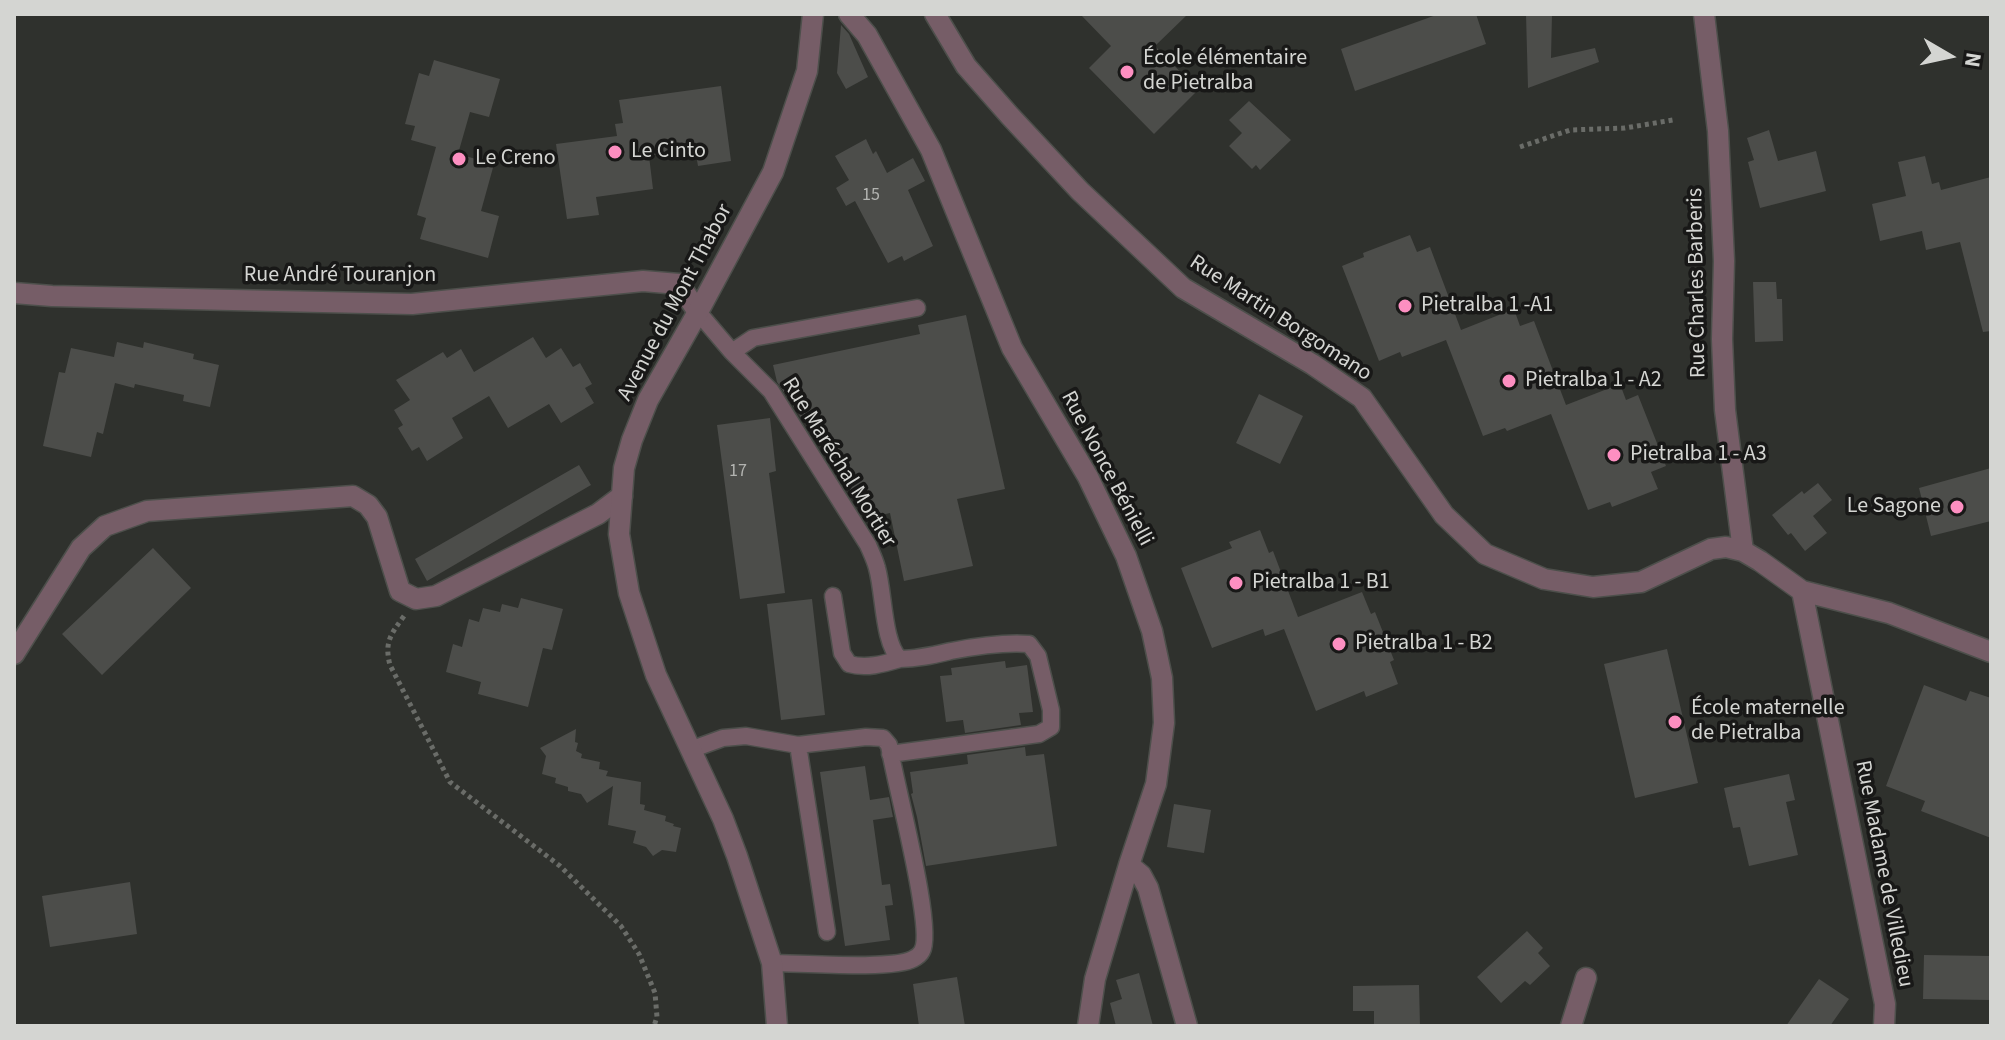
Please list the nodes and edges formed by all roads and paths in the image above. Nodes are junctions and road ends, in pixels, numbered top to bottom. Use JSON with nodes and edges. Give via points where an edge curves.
{"nodes":[{"id":1,"x":813,"y":14,"type":"edge"},
{"id":2,"x":849,"y":14,"type":"edge"},
{"id":3,"x":935,"y":14,"type":"edge"},
{"id":4,"x":1704,"y":14,"type":"edge"},
{"id":5,"x":1673,"y":120,"type":"dead end"},
{"id":6,"x":1520,"y":147,"type":"dead end"},
{"id":7,"x":14,"y":293,"type":"edge"},
{"id":8,"x":917,"y":308,"type":"dead end"},
{"id":9,"x":698,"y":312,"type":"junction"},
{"id":10,"x":732,"y":352,"type":"junction"},
{"id":11,"x":622,"y":496,"type":"junction"},
{"id":12,"x":1743,"y":551,"type":"junction"},
{"id":13,"x":1802,"y":591,"type":"junction"},
{"id":14,"x":833,"y":596,"type":"dead end"},
{"id":15,"x":416,"y":599,"type":"junction"},
{"id":16,"x":1991,"y":652,"type":"edge"},
{"id":17,"x":14,"y":654,"type":"edge"},
{"id":18,"x":900,"y":659,"type":"junction"},
{"id":19,"x":798,"y":745,"type":"junction"},
{"id":20,"x":690,"y":750,"type":"junction"},
{"id":21,"x":890,"y":754,"type":"junction"},
{"id":22,"x":1129,"y":865,"type":"junction"},
{"id":23,"x":827,"y":932,"type":"dead end"},
{"id":24,"x":772,"y":963,"type":"junction"},
{"id":25,"x":1586,"y":978,"type":"dead end"},
{"id":26,"x":654,"y":1026,"type":"edge"},
{"id":27,"x":777,"y":1026,"type":"edge"},
{"id":28,"x":1088,"y":1026,"type":"edge"},
{"id":29,"x":1187,"y":1026,"type":"edge"},
{"id":30,"x":1571,"y":1026,"type":"edge"},
{"id":31,"x":1884,"y":1026,"type":"edge"}],
"edges":[{"from":1,"to":9,"type":"street","name":"Avenue du Mont Thabor","via":[[807,71],[773,172]]},
{"from":2,"to":22,"type":"street","name":"Rue Nonce Bénielli","via":[[867,35],[931,150],[1012,348],[1088,477],[1126,556],[1152,631],[1164,723],[1156,784]]},
{"from":3,"to":12,"type":"street","name":"Rue Martin Borgomano","via":[[966,66],[1010,116],[1183,288],[1362,398],[1444,515],[1485,554],[1544,579],[1593,587],[1641,582],[1711,549]]},
{"from":4,"to":12,"type":"street","name":"Rue Charles Barberis","via":[[1718,131],[1725,410]]},
{"from":5,"to":6,"type":"path","via":[[1570,130]]},
{"from":7,"to":9,"type":"street","name":"Rue André Touranjon","via":[[412,304],[643,281],[679,284]]},
{"from":8,"to":10,"type":"lane","via":[[753,338]]},
{"from":9,"to":10,"type":"lane","name":"Rue Maréchal Mortier"},
{"from":9,"to":11,"type":"street","name":"Avenue du Mont Thabor","via":[[648,400],[624,468]]},
{"from":10,"to":18,"type":"lane","name":"Rue Maréchal Mortier","via":[[771,391],[868,545],[890,641]]},
{"from":11,"to":15,"type":"street","via":[[598,514],[436,596]]},
{"from":11,"to":20,"type":"street","name":"Avenue du Mont Thabor","via":[[619,534],[629,593],[656,675]]},
{"from":12,"to":13,"type":"street"},
{"from":13,"to":16,"type":"street","via":[[1889,613]]},
{"from":13,"to":31,"type":"street","name":"Rue Madame de Villedieu","via":[[1885,1004]]},
{"from":14,"to":18,"type":"lane","via":[[842,653],[849,664]]},
{"from":15,"to":17,"type":"street","via":[[400,591],[377,517],[353,496],[147,511],[105,526],[81,548]]},
{"from":15,"to":26,"type":"path","via":[[390,635],[386,650],[450,782],[560,866],[621,926],[655,993]]},
{"from":18,"to":21,"type":"lane","via":[[1010,642],[1029,644],[1038,656],[1051,727],[1039,734]]},
{"from":19,"to":20,"type":"lane","via":[[746,736]]},
{"from":19,"to":21,"type":"lane","via":[[883,738]]},
{"from":19,"to":23,"type":"lane"},
{"from":20,"to":24,"type":"street","name":"Avenue du Mont Thabor","via":[[723,819]]},
{"from":21,"to":24,"type":"lane","via":[[922,903],[922,951],[912,960],[891,964]]},
{"from":22,"to":28,"type":"street","name":"Rue Nonce Bénielli","via":[[1095,979]]},
{"from":22,"to":29,"type":"street","via":[[1148,888]]},
{"from":24,"to":27,"type":"street","name":"Avenue du Mont Thabor"},
{"from":25,"to":30,"type":"street"}]}
